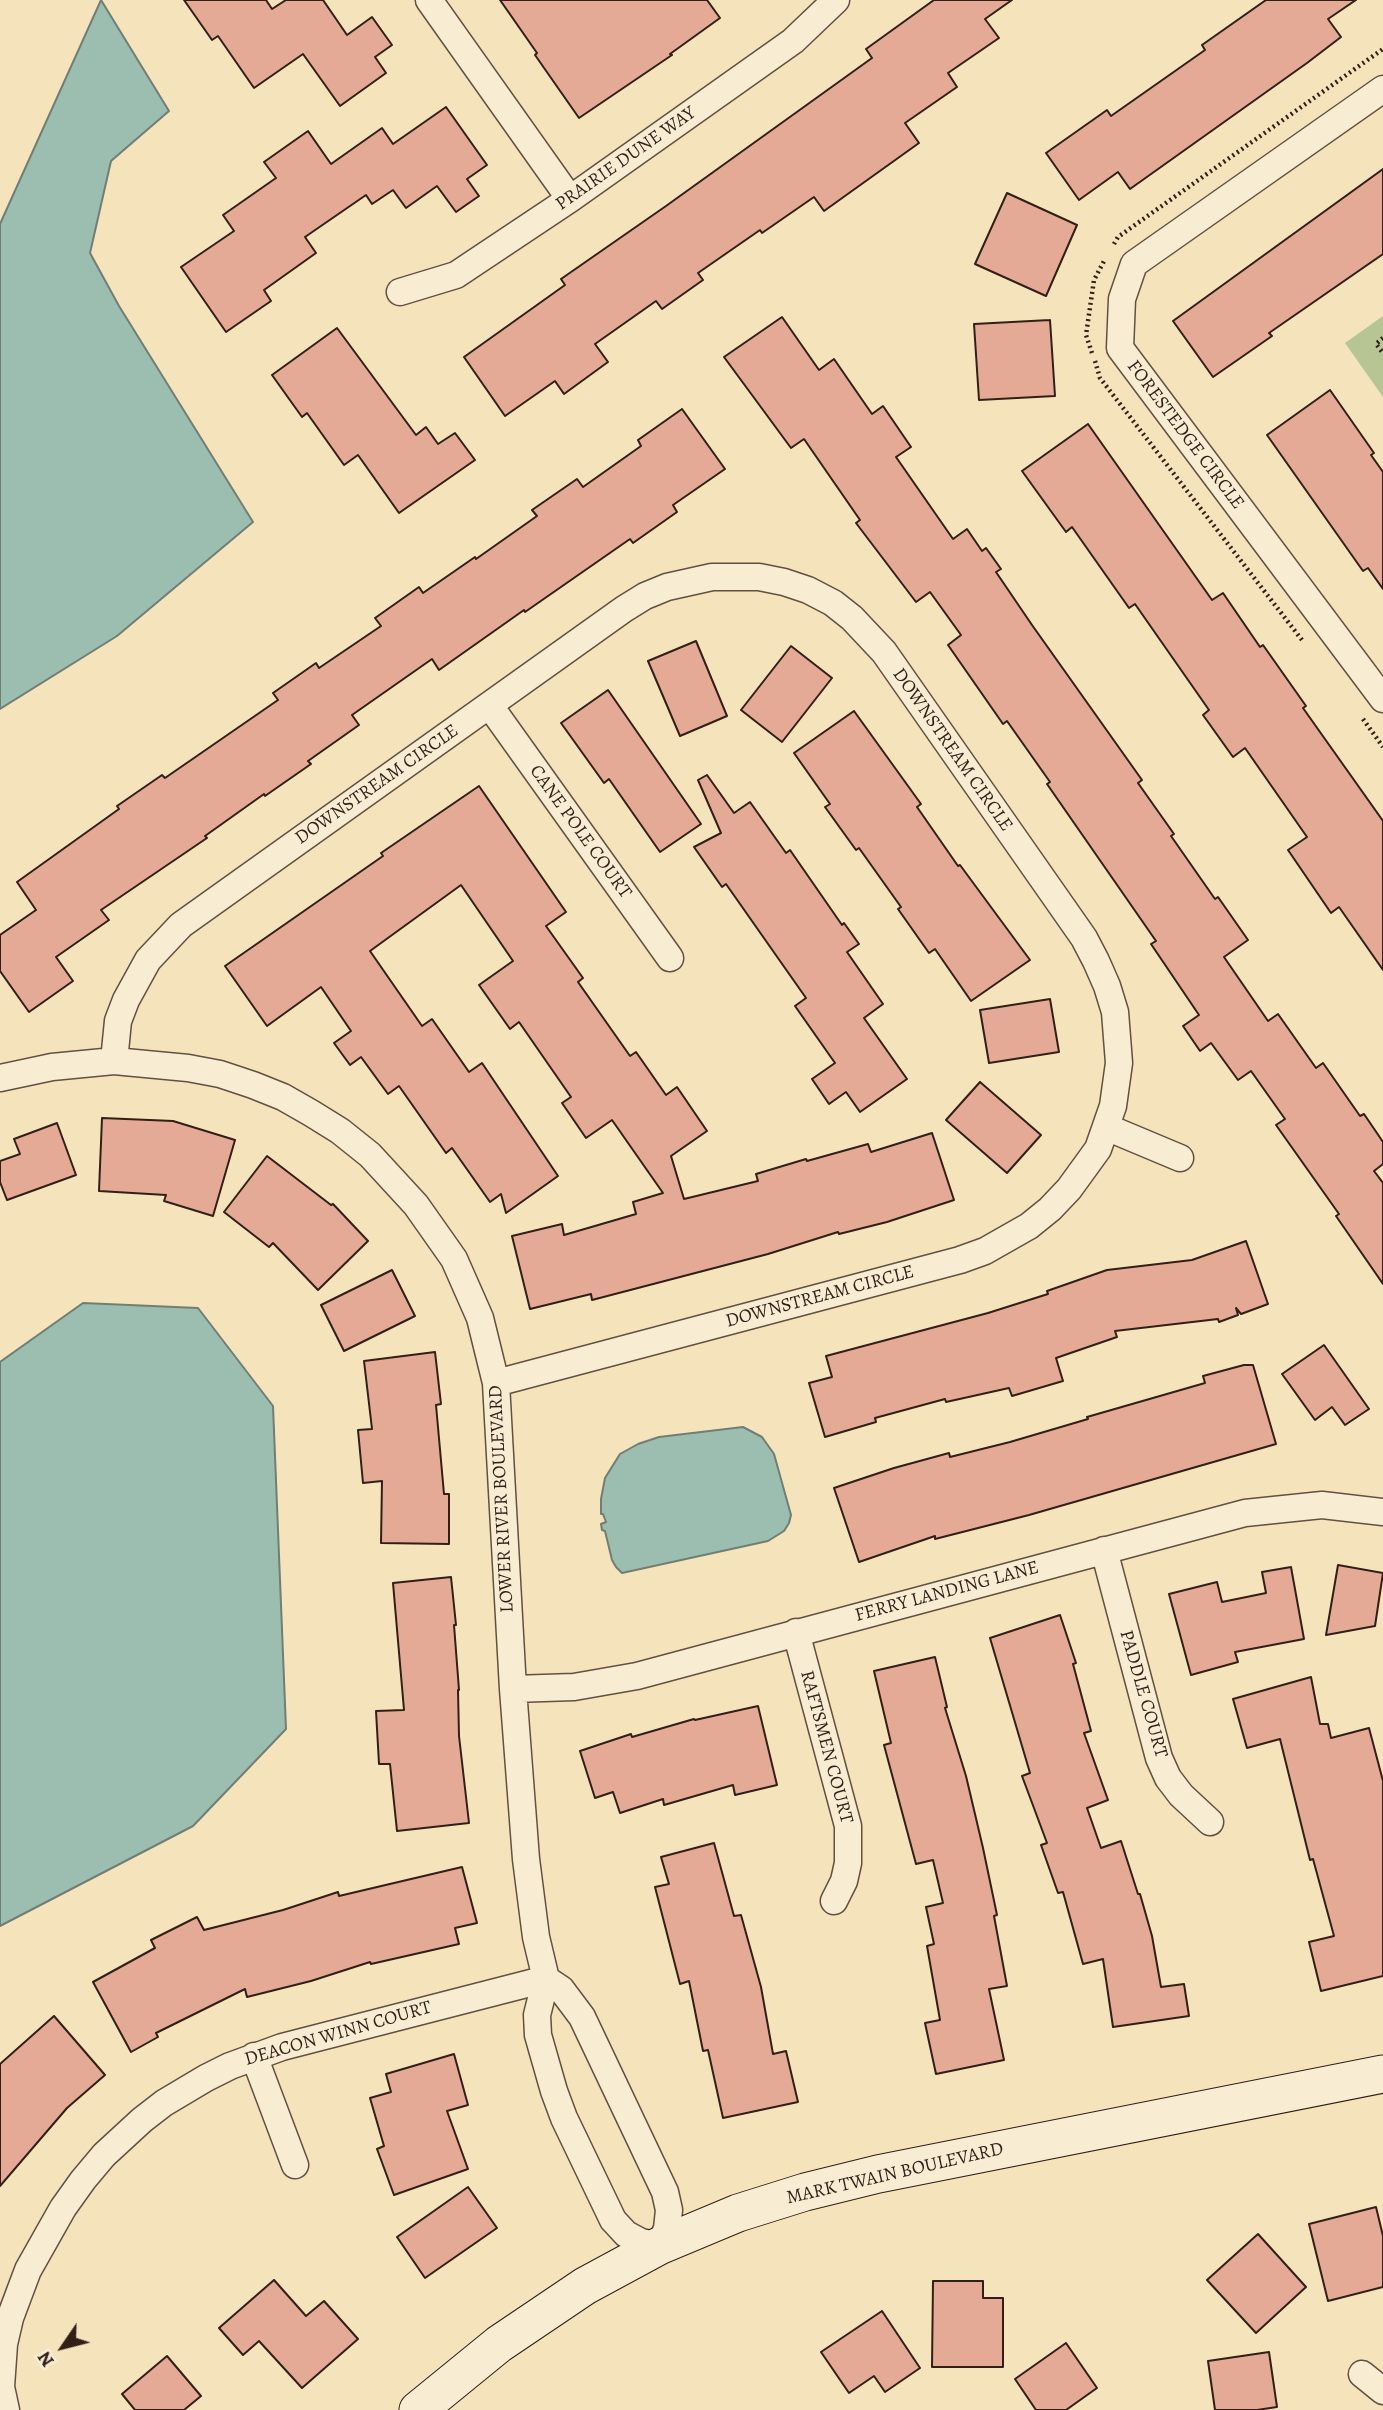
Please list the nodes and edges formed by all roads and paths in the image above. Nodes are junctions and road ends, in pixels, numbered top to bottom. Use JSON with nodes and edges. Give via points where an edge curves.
{"nodes":[{"id":1,"x":429,"y":0,"type":"edge"},
{"id":2,"x":836,"y":0,"type":"edge"},
{"id":3,"x":1383,"y":49,"type":"edge"},
{"id":4,"x":1383,"y":89,"type":"edge"},
{"id":5,"x":570,"y":199,"type":"junction"},
{"id":6,"x":1112,"y":247,"type":"dead end"},
{"id":7,"x":1106,"y":258,"type":"dead end"},
{"id":8,"x":400,"y":292,"type":"dead end"},
{"id":9,"x":1383,"y":338,"type":"edge"},
{"id":10,"x":1383,"y":353,"type":"edge"},
{"id":11,"x":1309,"y":650,"type":"dead end"},
{"id":12,"x":1383,"y":699,"type":"edge"},
{"id":13,"x":490,"y":706,"type":"junction"},
{"id":14,"x":1360,"y":716,"type":"dead end"},
{"id":15,"x":1383,"y":747,"type":"edge"},
{"id":16,"x":670,"y":958,"type":"dead end"},
{"id":17,"x":114,"y":1061,"type":"junction"},
{"id":18,"x":0,"y":1078,"type":"edge"},
{"id":19,"x":1106,"y":1127,"type":"junction"},
{"id":20,"x":1180,"y":1158,"type":"dead end"},
{"id":21,"x":496,"y":1383,"type":"junction"},
{"id":22,"x":1383,"y":1512,"type":"edge"},
{"id":23,"x":1104,"y":1550,"type":"junction"},
{"id":24,"x":796,"y":1632,"type":"junction"},
{"id":25,"x":513,"y":1689,"type":"junction"},
{"id":26,"x":1210,"y":1822,"type":"dead end"},
{"id":27,"x":834,"y":1901,"type":"dead end"},
{"id":28,"x":546,"y":1979,"type":"junction"},
{"id":29,"x":254,"y":2056,"type":"junction"},
{"id":30,"x":1383,"y":2074,"type":"edge"},
{"id":31,"x":295,"y":2165,"type":"dead end"},
{"id":32,"x":659,"y":2246,"type":"junction"},
{"id":33,"x":1362,"y":2374,"type":"dead end"},
{"id":34,"x":1383,"y":2391,"type":"edge"},
{"id":35,"x":6,"y":2410,"type":"edge"},
{"id":36,"x":418,"y":2410,"type":"edge"}],
"edges":[{"from":1,"to":5,"type":"street"},
{"from":2,"to":5,"type":"street","name":"PRAIRIE DUNE WAY","via":[[793,41]]},
{"from":3,"to":6,"type":"path","via":[[1118,237]]},
{"from":4,"to":12,"type":"street","name":"FORESTEDGE CIRCLE","via":[[1134,264],[1122,299],[1120,348]]},
{"from":5,"to":8,"type":"street","name":"PRAIRIE DUNE WAY","via":[[456,275]]},
{"from":7,"to":11,"type":"path","via":[[1094,280],[1086,335],[1100,378]]},
{"from":9,"to":10,"type":"path","via":[[1376,344]]},
{"from":13,"to":16,"type":"street","name":"CANE POLE COURT"},
{"from":13,"to":17,"type":"street","name":"DOWNSTREAM CIRCLE","via":[[163,942],[126,1000],[118,1021]]},
{"from":13,"to":19,"type":"street","name":"DOWNSTREAM CIRCLE","via":[[624,609],[667,587],[712,577],[760,577],[808,590],[833,603],[884,652],[1097,961],[1119,1039],[1117,1085]]},
{"from":14,"to":15,"type":"path"},
{"from":17,"to":18,"type":"street","name":"LOWER RIVER BOULEVARD","via":[[52,1066]]},
{"from":17,"to":21,"type":"street","name":"LOWER RIVER BOULEVARD","via":[[188,1068],[253,1085],[311,1113],[370,1156],[416,1205],[454,1259],[480,1318]]},
{"from":19,"to":20,"type":"street"},
{"from":19,"to":21,"type":"street","name":"DOWNSTREAM CIRCLE","via":[[1098,1149],[1069,1189],[1029,1226],[985,1251]]},
{"from":21,"to":25,"type":"street","name":"LOWER RIVER BOULEVARD"},
{"from":22,"to":23,"type":"street","name":"FERRY LANDING LANE","via":[[1322,1505],[1271,1509]]},
{"from":23,"to":24,"type":"street","name":"FERRY LANDING LANE"},
{"from":23,"to":26,"type":"street","name":"PADDLE COURT","via":[[1159,1758],[1181,1795]]},
{"from":24,"to":25,"type":"street","name":"FERRY LANDING LANE","via":[[606,1682]]},
{"from":24,"to":27,"type":"street","name":"RAFTSMEN COURT","via":[[848,1826],[848,1863]]},
{"from":25,"to":28,"type":"street","name":"LOWER RIVER BOULEVARD","via":[[530,1900]]},
{"from":28,"to":29,"type":"street","name":"DEACON WINN COURT"},
{"from":28,"to":32,"type":"street","via":[[561,1989],[582,2017],[664,2192],[669,2210]]},
{"from":28,"to":32,"type":"street","name":"LOWER RIVER BOULEVARD","via":[[537,2015],[538,2035],[564,2118],[614,2220],[626,2234]]},
{"from":29,"to":31,"type":"street"},
{"from":29,"to":35,"type":"street","name":"DEACON WINN COURT","via":[[195,2084],[142,2120],[104,2155],[63,2208],[28,2270],[10,2318],[1,2367]]},
{"from":30,"to":32,"type":"street","name":"MARK TWAIN BOULEVARD","via":[[840,2183],[738,2213]]},
{"from":32,"to":36,"type":"street","name":"MARK TWAIN BOULEVARD","via":[[559,2302]]},
{"from":33,"to":34,"type":"street"}]}
